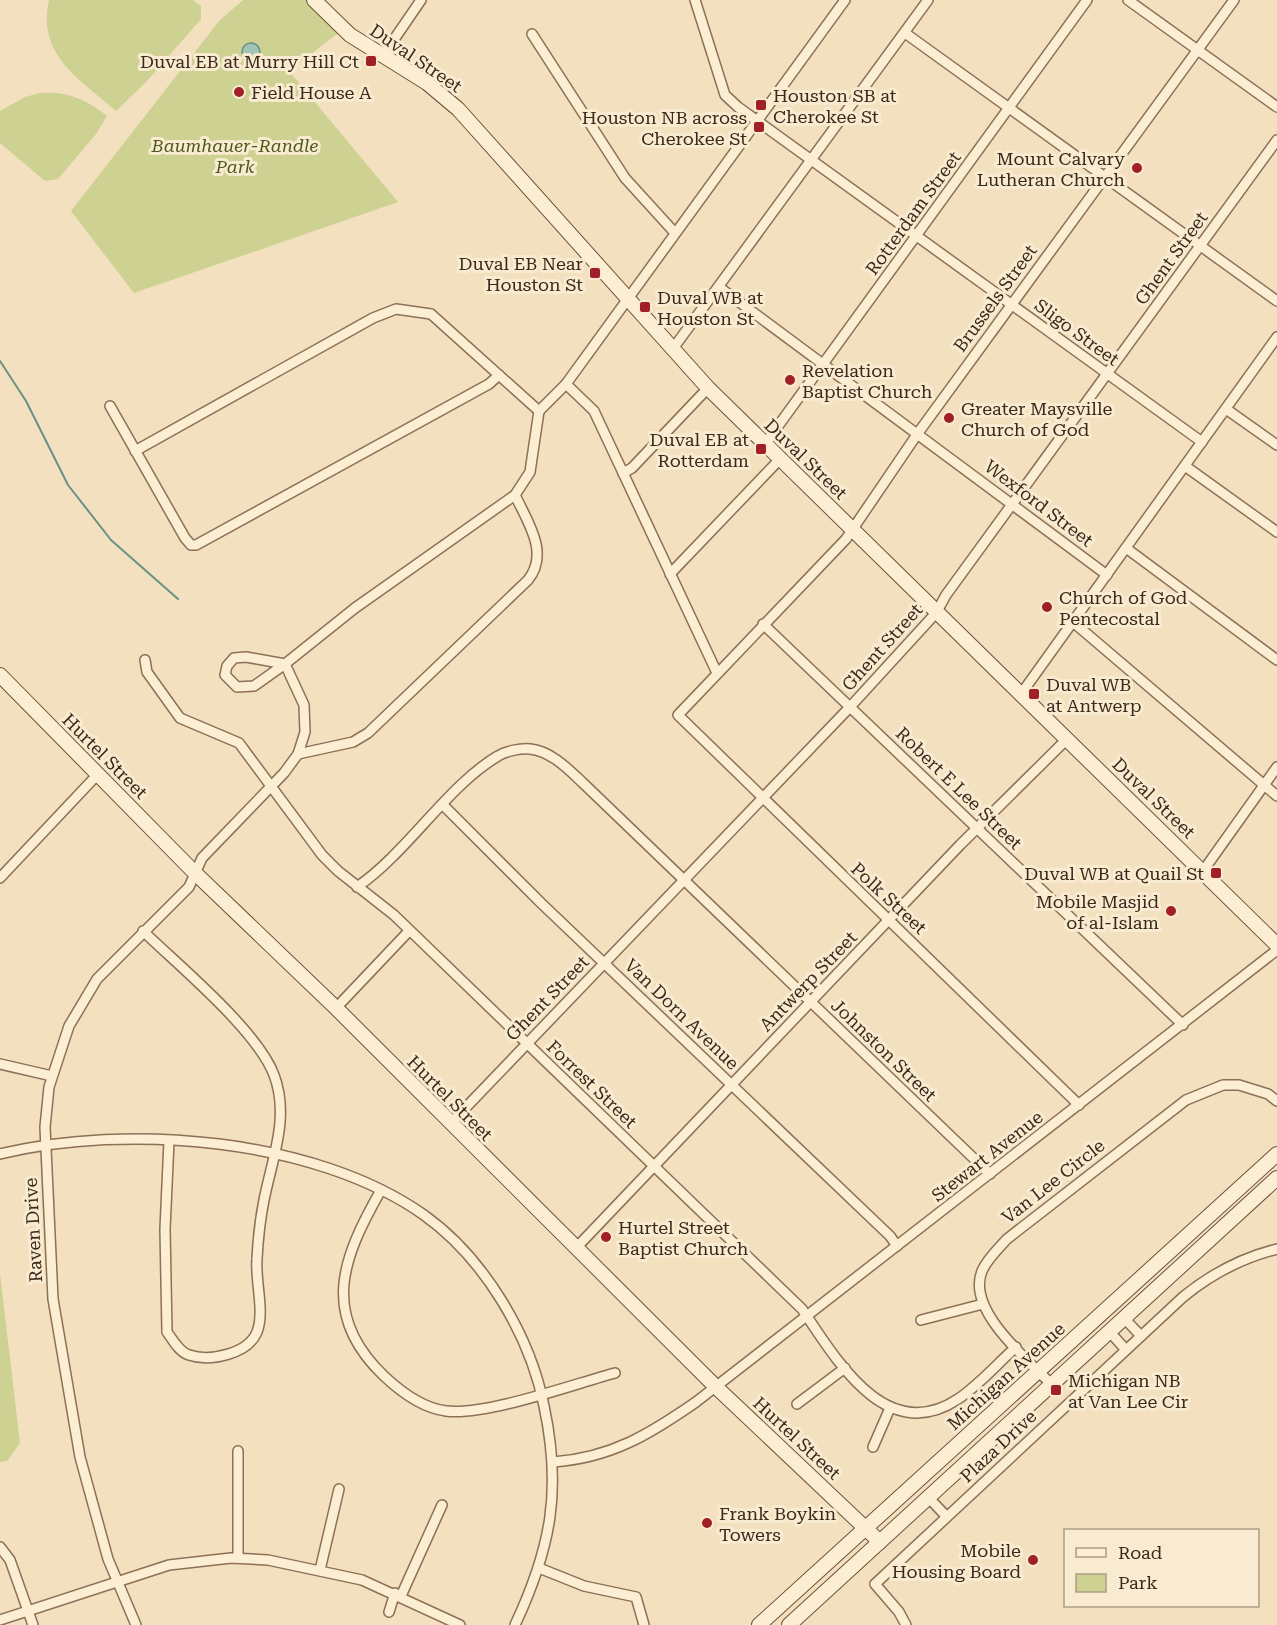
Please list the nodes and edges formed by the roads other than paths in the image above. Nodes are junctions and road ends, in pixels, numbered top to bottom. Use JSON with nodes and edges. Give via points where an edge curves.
{"nodes":[{"id":1,"x":314,"y":0,"type":"edge"},
{"id":2,"x":421,"y":0,"type":"edge"},
{"id":3,"x":695,"y":0,"type":"edge"},
{"id":4,"x":845,"y":0,"type":"edge"},
{"id":5,"x":928,"y":0,"type":"edge"},
{"id":6,"x":1087,"y":0,"type":"edge"},
{"id":7,"x":1128,"y":0,"type":"edge"},
{"id":8,"x":1234,"y":0,"type":"edge"},
{"id":9,"x":904,"y":33,"type":"junction"},
{"id":10,"x":532,"y":34,"type":"dead end"},
{"id":11,"x":1197,"y":50,"type":"junction"},
{"id":12,"x":382,"y":57,"type":"junction"},
{"id":13,"x":1277,"y":107,"type":"edge"},
{"id":14,"x":1009,"y":108,"type":"junction"},
{"id":15,"x":757,"y":121,"type":"junction"},
{"id":16,"x":1277,"y":140,"type":"edge"},
{"id":17,"x":811,"y":159,"type":"junction"},
{"id":18,"x":1103,"y":178,"type":"junction"},
{"id":19,"x":675,"y":233,"type":"junction"},
{"id":20,"x":917,"y":235,"type":"junction"},
{"id":21,"x":1200,"y":246,"type":"junction"},
{"id":22,"x":719,"y":287,"type":"junction"},
{"id":23,"x":627,"y":300,"type":"junction"},
{"id":24,"x":1277,"y":301,"type":"edge"},
{"id":25,"x":1011,"y":304,"type":"junction"},
{"id":26,"x":1277,"y":338,"type":"edge"},
{"id":27,"x":672,"y":350,"type":"junction"},
{"id":28,"x":824,"y":364,"type":"junction"},
{"id":29,"x":1107,"y":374,"type":"junction"},
{"id":30,"x":499,"y":375,"type":"junction"},
{"id":31,"x":566,"y":384,"type":"junction"},
{"id":32,"x":708,"y":388,"type":"junction"},
{"id":33,"x":110,"y":406,"type":"dead end"},
{"id":34,"x":1226,"y":409,"type":"junction"},
{"id":35,"x":539,"y":411,"type":"junction"},
{"id":36,"x":918,"y":433,"type":"junction"},
{"id":37,"x":1202,"y":442,"type":"junction"},
{"id":38,"x":765,"y":444,"type":"junction"},
{"id":39,"x":1277,"y":445,"type":"edge"},
{"id":40,"x":135,"y":451,"type":"junction"},
{"id":41,"x":780,"y":459,"type":"junction"},
{"id":42,"x":1185,"y":466,"type":"junction"},
{"id":43,"x":623,"y":473,"type":"junction"},
{"id":44,"x":515,"y":495,"type":"junction"},
{"id":45,"x":1013,"y":504,"type":"junction"},
{"id":46,"x":851,"y":528,"type":"junction"},
{"id":47,"x":1277,"y":532,"type":"edge"},
{"id":48,"x":1126,"y":548,"type":"junction"},
{"id":49,"x":670,"y":574,"type":"junction"},
{"id":50,"x":1107,"y":575,"type":"junction"},
{"id":51,"x":936,"y":613,"type":"junction"},
{"id":52,"x":1073,"y":622,"type":"junction"},
{"id":53,"x":764,"y":624,"type":"junction"},
{"id":54,"x":145,"y":660,"type":"dead end"},
{"id":55,"x":1277,"y":660,"type":"edge"},
{"id":56,"x":285,"y":664,"type":"junction"},
{"id":57,"x":717,"y":673,"type":"junction"},
{"id":58,"x":0,"y":675,"type":"edge"},
{"id":59,"x":1021,"y":694,"type":"junction"},
{"id":60,"x":850,"y":707,"type":"junction"},
{"id":61,"x":678,"y":715,"type":"joint"},
{"id":62,"x":1067,"y":739,"type":"junction"},
{"id":63,"x":298,"y":754,"type":"junction"},
{"id":64,"x":1277,"y":767,"type":"edge"},
{"id":65,"x":98,"y":774,"type":"junction"},
{"id":66,"x":1264,"y":785,"type":"junction"},
{"id":67,"x":272,"y":786,"type":"junction"},
{"id":68,"x":1277,"y":796,"type":"edge"},
{"id":69,"x":762,"y":798,"type":"junction"},
{"id":70,"x":443,"y":805,"type":"junction"},
{"id":71,"x":977,"y":828,"type":"junction"},
{"id":72,"x":1203,"y":871,"type":"junction"},
{"id":73,"x":195,"y":873,"type":"junction"},
{"id":74,"x":0,"y":878,"type":"edge"},
{"id":75,"x":683,"y":880,"type":"junction"},
{"id":76,"x":357,"y":886,"type":"junction"},
{"id":77,"x":890,"y":921,"type":"junction"},
{"id":78,"x":409,"y":930,"type":"junction"},
{"id":79,"x":143,"y":931,"type":"junction"},
{"id":80,"x":1277,"y":945,"type":"edge"},
{"id":81,"x":1277,"y":950,"type":"edge"},
{"id":82,"x":604,"y":963,"type":"junction"},
{"id":83,"x":810,"y":1002,"type":"junction"},
{"id":84,"x":336,"y":1008,"type":"junction"},
{"id":85,"x":1183,"y":1025,"type":"junction"},
{"id":86,"x":526,"y":1044,"type":"junction"},
{"id":87,"x":0,"y":1064,"type":"edge"},
{"id":88,"x":52,"y":1076,"type":"junction"},
{"id":89,"x":732,"y":1084,"type":"junction"},
{"id":90,"x":1277,"y":1101,"type":"edge"},
{"id":91,"x":1079,"y":1105,"type":"junction"},
{"id":92,"x":450,"y":1124,"type":"junction"},
{"id":93,"x":169,"y":1141,"type":"junction"},
{"id":94,"x":46,"y":1146,"type":"junction"},
{"id":95,"x":0,"y":1154,"type":"edge"},
{"id":96,"x":274,"y":1154,"type":"junction"},
{"id":97,"x":1277,"y":1154,"type":"edge"},
{"id":98,"x":654,"y":1167,"type":"junction"},
{"id":99,"x":990,"y":1174,"type":"junction"},
{"id":100,"x":1277,"y":1178,"type":"edge"},
{"id":101,"x":381,"y":1190,"type":"junction"},
{"id":102,"x":897,"y":1246,"type":"junction"},
{"id":103,"x":576,"y":1248,"type":"junction"},
{"id":104,"x":1277,"y":1249,"type":"edge"},
{"id":105,"x":983,"y":1304,"type":"junction"},
{"id":106,"x":807,"y":1316,"type":"junction"},
{"id":107,"x":1124,"y":1318,"type":"junction"},
{"id":108,"x":921,"y":1320,"type":"dead end"},
{"id":109,"x":1109,"y":1331,"type":"junction"},
{"id":110,"x":1141,"y":1336,"type":"junction"},
{"id":111,"x":1016,"y":1347,"type":"junction"},
{"id":112,"x":1126,"y":1350,"type":"junction"},
{"id":113,"x":845,"y":1368,"type":"junction"},
{"id":114,"x":1038,"y":1371,"type":"junction"},
{"id":115,"x":615,"y":1373,"type":"dead end"},
{"id":116,"x":1051,"y":1384,"type":"junction"},
{"id":117,"x":716,"y":1387,"type":"junction"},
{"id":118,"x":542,"y":1394,"type":"junction"},
{"id":119,"x":797,"y":1404,"type":"dead end"},
{"id":120,"x":890,"y":1408,"type":"junction"},
{"id":121,"x":873,"y":1447,"type":"dead end"},
{"id":122,"x":238,"y":1451,"type":"dead end"},
{"id":123,"x":553,"y":1462,"type":"junction"},
{"id":124,"x":339,"y":1489,"type":"dead end"},
{"id":125,"x":928,"y":1497,"type":"junction"},
{"id":126,"x":442,"y":1505,"type":"dead end"},
{"id":127,"x":946,"y":1516,"type":"junction"},
{"id":128,"x":866,"y":1528,"type":"junction"},
{"id":129,"x":880,"y":1542,"type":"junction"},
{"id":130,"x":0,"y":1547,"type":"edge"},
{"id":131,"x":238,"y":1558,"type":"junction"},
{"id":132,"x":539,"y":1568,"type":"junction"},
{"id":133,"x":320,"y":1570,"type":"junction"},
{"id":134,"x":117,"y":1582,"type":"junction"},
{"id":135,"x":398,"y":1595,"type":"junction"},
{"id":136,"x":29,"y":1611,"type":"junction"},
{"id":137,"x":389,"y":1612,"type":"dead end"},
{"id":138,"x":0,"y":1620,"type":"edge"},
{"id":139,"x":33,"y":1625,"type":"edge"},
{"id":140,"x":136,"y":1625,"type":"edge"},
{"id":141,"x":460,"y":1625,"type":"edge"},
{"id":142,"x":515,"y":1625,"type":"edge"},
{"id":143,"x":644,"y":1625,"type":"edge"},
{"id":144,"x":759,"y":1625,"type":"edge"},
{"id":145,"x":789,"y":1625,"type":"edge"},
{"id":146,"x":906,"y":1625,"type":"edge"}],
"edges":[{"from":1,"to":12,"type":"street","name":"Duval Street","via":[[339,27]]},
{"from":2,"to":12,"type":"street"},
{"from":3,"to":15,"type":"street","name":"Sligo Street","via":[[725,95]]},
{"from":4,"to":15,"type":"street"},
{"from":5,"to":9,"type":"street"},
{"from":6,"to":14,"type":"street","name":"Rotterdam Street"},
{"from":7,"to":11,"type":"street"},
{"from":8,"to":11,"type":"street","name":"Brussels Street"},
{"from":9,"to":14,"type":"street"},
{"from":9,"to":17,"type":"street"},
{"from":10,"to":19,"type":"street","via":[[625,178]]},
{"from":11,"to":13,"type":"street"},
{"from":11,"to":18,"type":"street","name":"Brussels Street"},
{"from":12,"to":23,"type":"street","name":"Duval Street","via":[[427,83],[458,109]]},
{"from":14,"to":18,"type":"street"},
{"from":14,"to":20,"type":"street","name":"Rotterdam Street"},
{"from":15,"to":17,"type":"street","name":"Sligo Street"},
{"from":15,"to":19,"type":"street"},
{"from":16,"to":21,"type":"street","name":"Ghent Street"},
{"from":17,"to":20,"type":"street","name":"Sligo Street"},
{"from":17,"to":22,"type":"street"},
{"from":18,"to":21,"type":"street"},
{"from":18,"to":25,"type":"street","name":"Brussels Street"},
{"from":19,"to":23,"type":"street"},
{"from":20,"to":25,"type":"street","name":"Sligo Street"},
{"from":20,"to":28,"type":"street","name":"Rotterdam Street"},
{"from":21,"to":24,"type":"street"},
{"from":21,"to":29,"type":"street","name":"Ghent Street"},
{"from":22,"to":27,"type":"street"},
{"from":22,"to":28,"type":"street","name":"Wexford Street"},
{"from":23,"to":27,"type":"street","name":"Duval Street"},
{"from":23,"to":31,"type":"street"},
{"from":25,"to":29,"type":"street","name":"Sligo Street"},
{"from":25,"to":36,"type":"street","name":"Brussels Street"},
{"from":26,"to":34,"type":"street"},
{"from":27,"to":32,"type":"street","name":"Duval Street"},
{"from":28,"to":36,"type":"street","name":"Wexford Street"},
{"from":28,"to":38,"type":"street","name":"Rotterdam Street"},
{"from":29,"to":37,"type":"street","name":"Sligo Street"},
{"from":29,"to":45,"type":"street","name":"Ghent Street"},
{"from":30,"to":35,"type":"street"},
{"from":30,"to":40,"type":"street","via":[[431,314],[396,309],[373,318]]},
{"from":30,"to":40,"type":"street","via":[[212,537],[191,544]]},
{"from":31,"to":35,"type":"street"},
{"from":31,"to":43,"type":"street","via":[[594,411]]},
{"from":32,"to":38,"type":"street","name":"Duval Street"},
{"from":32,"to":43,"type":"street"},
{"from":33,"to":40,"type":"street"},
{"from":34,"to":37,"type":"street"},
{"from":34,"to":39,"type":"street"},
{"from":35,"to":44,"type":"street","via":[[530,472]]},
{"from":36,"to":45,"type":"street","name":"Wexford Street"},
{"from":36,"to":46,"type":"street","name":"Brussels Street"},
{"from":37,"to":42,"type":"street"},
{"from":38,"to":41,"type":"street","name":"Duval Street"},
{"from":41,"to":46,"type":"street","name":"Duval Street"},
{"from":41,"to":49,"type":"street"},
{"from":42,"to":47,"type":"street"},
{"from":42,"to":48,"type":"street"},
{"from":43,"to":49,"type":"street"},
{"from":44,"to":56,"type":"street","via":[[355,608]]},
{"from":44,"to":63,"type":"street","via":[[537,543],[534,573],[368,733],[353,742]]},
{"from":45,"to":50,"type":"street","name":"Wexford Street"},
{"from":45,"to":51,"type":"street","name":"Ghent Street"},
{"from":46,"to":51,"type":"street","name":"Duval Street"},
{"from":46,"to":53,"type":"street","name":"Brussels Street","via":[[846,539]]},
{"from":48,"to":50,"type":"street"},
{"from":48,"to":55,"type":"street"},
{"from":49,"to":57,"type":"street"},
{"from":50,"to":52,"type":"street"},
{"from":51,"to":59,"type":"street","name":"Duval Street"},
{"from":51,"to":60,"type":"street","name":"Ghent Street"},
{"from":52,"to":59,"type":"street"},
{"from":52,"to":66,"type":"street"},
{"from":53,"to":57,"type":"street","name":"Brussels Street"},
{"from":53,"to":60,"type":"street","name":"Robert E Lee Street"},
{"from":54,"to":67,"type":"street","name":"Forrest Street","via":[[147,672],[180,718],[239,743]]},
{"from":56,"to":56,"type":"street","via":[[234,658],[225,675],[237,687],[244,688],[254,686]]},
{"from":56,"to":63,"type":"street","via":[[304,705],[305,732]]},
{"from":57,"to":61,"type":"street","name":"Brussels Street"},
{"from":58,"to":65,"type":"street","name":"Hurtel Street"},
{"from":59,"to":62,"type":"street","name":"Duval Street"},
{"from":60,"to":69,"type":"street","name":"Ghent Street"},
{"from":60,"to":71,"type":"street","name":"Robert E Lee Street"},
{"from":61,"to":69,"type":"street","name":"Polk Street"},
{"from":62,"to":71,"type":"street","name":"Antwerp Street"},
{"from":62,"to":72,"type":"street","name":"Duval Street"},
{"from":63,"to":67,"type":"street","name":"Raven Drive"},
{"from":64,"to":66,"type":"street"},
{"from":65,"to":73,"type":"street","name":"Hurtel Street"},
{"from":65,"to":74,"type":"street"},
{"from":66,"to":68,"type":"street"},
{"from":66,"to":72,"type":"street"},
{"from":67,"to":73,"type":"street","name":"Raven Drive","via":[[202,858]]},
{"from":67,"to":76,"type":"street","name":"Forrest Street","via":[[322,855]]},
{"from":69,"to":75,"type":"street","name":"Ghent Street"},
{"from":69,"to":77,"type":"street","name":"Polk Street"},
{"from":70,"to":75,"type":"street","name":"Johnston Street","via":[[500,755],[528,749],[563,765]]},
{"from":70,"to":76,"type":"street","name":"Johnston Street"},
{"from":70,"to":82,"type":"street","name":"Van Dorn Avenue"},
{"from":71,"to":77,"type":"street","name":"Antwerp Street"},
{"from":71,"to":85,"type":"street","name":"Robert E Lee Street"},
{"from":72,"to":80,"type":"street","name":"Duval Street"},
{"from":73,"to":79,"type":"street","name":"Raven Drive","via":[[189,887]]},
{"from":73,"to":84,"type":"street","name":"Hurtel Street"},
{"from":75,"to":82,"type":"street","name":"Ghent Street"},
{"from":75,"to":83,"type":"street","name":"Johnston Street"},
{"from":76,"to":78,"type":"street","name":"Forrest Street"},
{"from":77,"to":83,"type":"street","name":"Antwerp Street"},
{"from":77,"to":91,"type":"street","name":"Polk Street"},
{"from":78,"to":84,"type":"street"},
{"from":78,"to":86,"type":"street","name":"Forrest Street"},
{"from":79,"to":88,"type":"street","name":"Raven Drive","via":[[84,997],[69,1026]]},
{"from":79,"to":96,"type":"street","via":[[239,1025],[264,1056],[273,1072],[281,1103]]},
{"from":81,"to":85,"type":"street","name":"Stewart Avenue"},
{"from":82,"to":86,"type":"street","name":"Ghent Street"},
{"from":82,"to":89,"type":"street","name":"Van Dorn Avenue"},
{"from":83,"to":89,"type":"street","name":"Antwerp Street"},
{"from":83,"to":99,"type":"street","name":"Johnston Street"},
{"from":84,"to":92,"type":"street","name":"Hurtel Street"},
{"from":85,"to":91,"type":"street","name":"Stewart Avenue"},
{"from":86,"to":92,"type":"street","name":"Ghent Street"},
{"from":86,"to":98,"type":"street","name":"Forrest Street"},
{"from":87,"to":88,"type":"street"},
{"from":88,"to":94,"type":"street","name":"Raven Drive"},
{"from":89,"to":98,"type":"street","name":"Antwerp Street"},
{"from":89,"to":102,"type":"street","name":"Van Dorn Avenue"},
{"from":90,"to":105,"type":"street","name":"Van Lee Circle","via":[[1253,1088],[1223,1085],[1173,1108],[1007,1239],[981,1273]]},
{"from":91,"to":99,"type":"street","name":"Stewart Avenue"},
{"from":92,"to":103,"type":"street","name":"Hurtel Street"},
{"from":93,"to":94,"type":"street","via":[[116,1140]]},
{"from":93,"to":96,"type":"street"},
{"from":93,"to":96,"type":"street","via":[[165,1230],[167,1332],[188,1355],[231,1354],[243,1349],[257,1333],[256,1263]]},
{"from":94,"to":95,"type":"street"},
{"from":94,"to":134,"type":"street","name":"Raven Drive","via":[[53,1299],[80,1457]]},
{"from":96,"to":101,"type":"street"},
{"from":97,"to":114,"type":"street","name":"Michigan Avenue"},
{"from":98,"to":103,"type":"street","name":"Antwerp Street"},
{"from":98,"to":106,"type":"street","name":"Forrest Street"},
{"from":99,"to":102,"type":"street","name":"Stewart Avenue"},
{"from":100,"to":107,"type":"street","name":"Michigan Avenue"},
{"from":101,"to":118,"type":"street","via":[[425,1216],[476,1268],[521,1333]]},
{"from":101,"to":118,"type":"street","via":[[350,1251],[344,1275],[345,1312],[362,1351],[393,1385],[412,1398],[447,1411],[506,1404]]},
{"from":102,"to":106,"type":"street","name":"Stewart Avenue"},
{"from":103,"to":117,"type":"street","name":"Hurtel Street"},
{"from":104,"to":110,"type":"street","name":"Plaza Drive","via":[[1238,1262],[1202,1281]]},
{"from":105,"to":108,"type":"street"},
{"from":105,"to":111,"type":"street","name":"Van Lee Circle","via":[[988,1318]]},
{"from":106,"to":113,"type":"street","name":"Forrest Street"},
{"from":106,"to":117,"type":"street","name":"Stewart Avenue"},
{"from":107,"to":109,"type":"street","name":"Michigan Avenue"},
{"from":107,"to":110,"type":"street"},
{"from":109,"to":112,"type":"street"},
{"from":109,"to":116,"type":"street","name":"Michigan Avenue"},
{"from":110,"to":112,"type":"street","name":"Plaza Drive"},
{"from":111,"to":114,"type":"street","name":"Van Lee Circle"},
{"from":111,"to":120,"type":"street","name":"Forrest Street","via":[[968,1392],[943,1407],[911,1413]]},
{"from":112,"to":127,"type":"street","name":"Plaza Drive"},
{"from":113,"to":119,"type":"street"},
{"from":113,"to":120,"type":"street","name":"Forrest Street","via":[[875,1400]]},
{"from":114,"to":116,"type":"street","name":"Van Lee Circle"},
{"from":114,"to":128,"type":"street","name":"Michigan Avenue"},
{"from":115,"to":118,"type":"street"},
{"from":116,"to":125,"type":"street","name":"Michigan Avenue"},
{"from":117,"to":123,"type":"street","name":"Stewart Avenue","via":[[634,1441],[590,1458]]},
{"from":117,"to":128,"type":"street","name":"Hurtel Street"},
{"from":118,"to":123,"type":"street"},
{"from":120,"to":121,"type":"street"},
{"from":122,"to":131,"type":"street"},
{"from":123,"to":132,"type":"street","via":[[549,1532]]},
{"from":124,"to":133,"type":"street"},
{"from":125,"to":127,"type":"street"},
{"from":125,"to":129,"type":"street","name":"Michigan Avenue"},
{"from":126,"to":135,"type":"street"},
{"from":127,"to":146,"type":"street","name":"Plaza Drive","via":[[875,1584]]},
{"from":128,"to":129,"type":"street","name":"Hurtel Street"},
{"from":128,"to":144,"type":"street","name":"Michigan Avenue"},
{"from":129,"to":145,"type":"street","name":"Michigan Avenue"},
{"from":130,"to":136,"type":"street","via":[[10,1560]]},
{"from":131,"to":133,"type":"street"},
{"from":131,"to":134,"type":"street","via":[[169,1565]]},
{"from":132,"to":142,"type":"street"},
{"from":132,"to":143,"type":"street","via":[[605,1592],[636,1597]]},
{"from":133,"to":135,"type":"street","via":[[362,1580]]},
{"from":134,"to":136,"type":"street"},
{"from":134,"to":140,"type":"street","name":"Raven Drive"},
{"from":135,"to":137,"type":"street"},
{"from":135,"to":141,"type":"street"},
{"from":136,"to":138,"type":"street"},
{"from":136,"to":139,"type":"street"}]}
